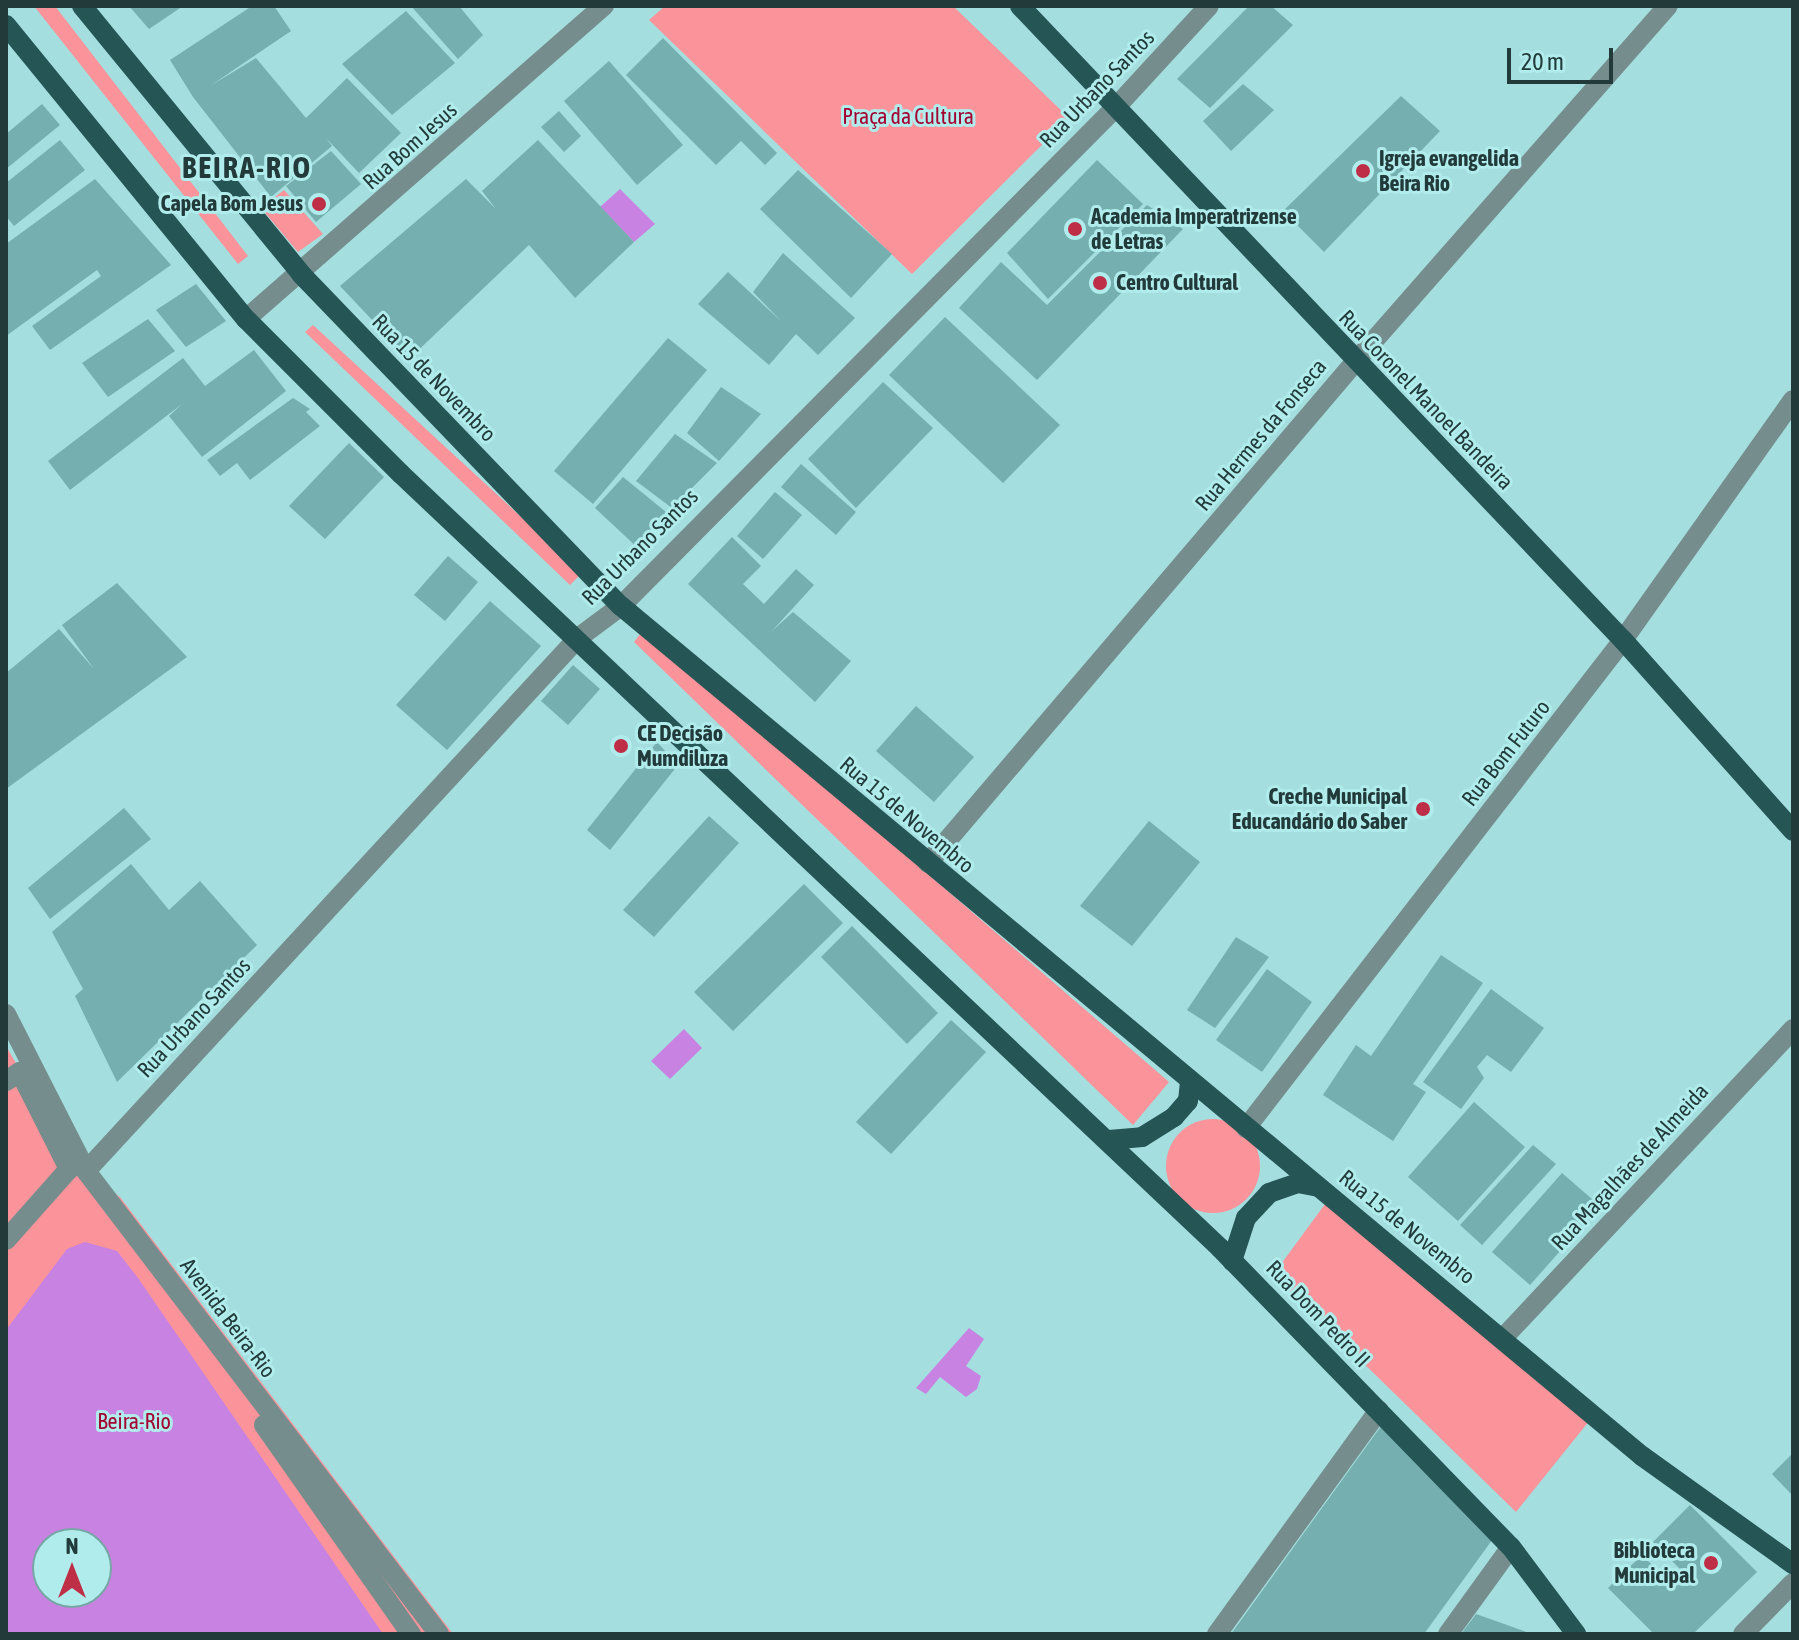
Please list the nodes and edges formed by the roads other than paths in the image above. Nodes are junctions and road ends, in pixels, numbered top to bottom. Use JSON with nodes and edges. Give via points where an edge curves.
{"nodes":[{"id":1,"x":82,"y":6,"type":"edge"},
{"id":2,"x":604,"y":6,"type":"edge"},
{"id":3,"x":1020,"y":6,"type":"edge"},
{"id":4,"x":1209,"y":6,"type":"edge"},
{"id":5,"x":1668,"y":6,"type":"edge"},
{"id":6,"x":6,"y":25,"type":"edge"},
{"id":7,"x":1116,"y":107,"type":"junction"},
{"id":8,"x":301,"y":274,"type":"junction"},
{"id":9,"x":246,"y":319,"type":"junction"},
{"id":10,"x":1355,"y":362,"type":"junction"},
{"id":11,"x":1793,"y":400,"type":"edge"},
{"id":12,"x":621,"y":606,"type":"junction"},
{"id":13,"x":578,"y":638,"type":"junction"},
{"id":14,"x":1623,"y":640,"type":"junction"},
{"id":15,"x":1793,"y":831,"type":"edge"},
{"id":16,"x":928,"y":863,"type":"junction"},
{"id":17,"x":6,"y":1014,"type":"edge"},
{"id":18,"x":1793,"y":1029,"type":"edge"},
{"id":19,"x":6,"y":1081,"type":"edge"},
{"id":20,"x":1190,"y":1082,"type":"junction"},
{"id":21,"x":1246,"y":1128,"type":"junction"},
{"id":22,"x":1109,"y":1140,"type":"junction"},
{"id":23,"x":77,"y":1170,"type":"junction"},
{"id":24,"x":1319,"y":1187,"type":"junction"},
{"id":25,"x":6,"y":1240,"type":"edge"},
{"id":26,"x":1232,"y":1261,"type":"junction"},
{"id":27,"x":1503,"y":1338,"type":"junction"},
{"id":28,"x":1379,"y":1410,"type":"junction"},
{"id":29,"x":1511,"y":1547,"type":"junction"},
{"id":30,"x":1793,"y":1564,"type":"edge"},
{"id":31,"x":1793,"y":1583,"type":"edge"},
{"id":32,"x":411,"y":1634,"type":"edge"},
{"id":33,"x":439,"y":1634,"type":"edge"},
{"id":34,"x":1217,"y":1634,"type":"edge"},
{"id":35,"x":1448,"y":1634,"type":"edge"},
{"id":36,"x":1576,"y":1634,"type":"edge"},
{"id":37,"x":1743,"y":1634,"type":"edge"}],
"edges":[{"from":1,"to":8,"type":"main road","name":"Rua 15 de Novembro"},
{"from":2,"to":8,"type":"street","name":"Rua Bom Jesus"},
{"from":3,"to":7,"type":"main road","name":"Rua Coronel Manoel Bandeira"},
{"from":4,"to":7,"type":"street","name":"Rua Urbano Santos"},
{"from":5,"to":10,"type":"street","name":"Rua Hermes da Fonseca"},
{"from":6,"to":9,"type":"main road"},
{"from":7,"to":10,"type":"main road","name":"Rua Coronel Manoel Bandeira"},
{"from":7,"to":12,"type":"street","name":"Rua Urbano Santos"},
{"from":8,"to":9,"type":"street","name":"Rua Bom Jesus"},
{"from":8,"to":12,"type":"main road","name":"Rua 15 de Novembro"},
{"from":9,"to":13,"type":"main road","via":[[401,474]]},
{"from":10,"to":14,"type":"main road","name":"Rua Coronel Manoel Bandeira"},
{"from":10,"to":16,"type":"street","name":"Rua Hermes da Fonseca"},
{"from":11,"to":14,"type":"street","name":"Rua Bom Futuro"},
{"from":12,"to":13,"type":"street","name":"Rua Urbano Santos"},
{"from":12,"to":16,"type":"main road","name":"Rua 15 de Novembro"},
{"from":13,"to":22,"type":"main road","name":"Rua Dom Pedro II"},
{"from":13,"to":23,"type":"street","name":"Rua Urbano Santos"},
{"from":14,"to":15,"type":"main road","name":"Rua Coronel Manoel Bandeira"},
{"from":14,"to":21,"type":"street","name":"Rua Bom Futuro"},
{"from":16,"to":20,"type":"main road","name":"Rua 15 de Novembro"},
{"from":17,"to":23,"type":"street","name":"Avenida Beira-Rio"},
{"from":18,"to":27,"type":"street","name":"Rua Magalhães de Almeida"},
{"from":19,"to":23,"type":"street","via":[[20,1072]]},
{"from":20,"to":21,"type":"main road","name":"Rua 15 de Novembro"},
{"from":20,"to":22,"type":"main road","via":[[1188,1101],[1174,1117],[1142,1137]]},
{"from":21,"to":24,"type":"main road","name":"Rua 15 de Novembro"},
{"from":22,"to":26,"type":"main road","name":"Rua Dom Pedro II"},
{"from":23,"to":25,"type":"street","name":"Rua Urbano Santos"},
{"from":23,"to":32,"type":"street"},
{"from":23,"to":33,"type":"street","name":"Avenida Beira-Rio"},
{"from":24,"to":26,"type":"main road","via":[[1298,1183],[1269,1193],[1246,1218]]},
{"from":24,"to":27,"type":"main road","name":"Rua 15 de Novembro"},
{"from":26,"to":28,"type":"main road","name":"Rua Dom Pedro II"},
{"from":27,"to":30,"type":"main road","name":"Rua 15 de Novembro","via":[[1642,1456]]},
{"from":28,"to":29,"type":"main road","name":"Rua Dom Pedro II"},
{"from":28,"to":34,"type":"street"},
{"from":29,"to":35,"type":"street"},
{"from":29,"to":36,"type":"main road","name":"Rua Dom Pedro II"},
{"from":31,"to":37,"type":"street"}]}
